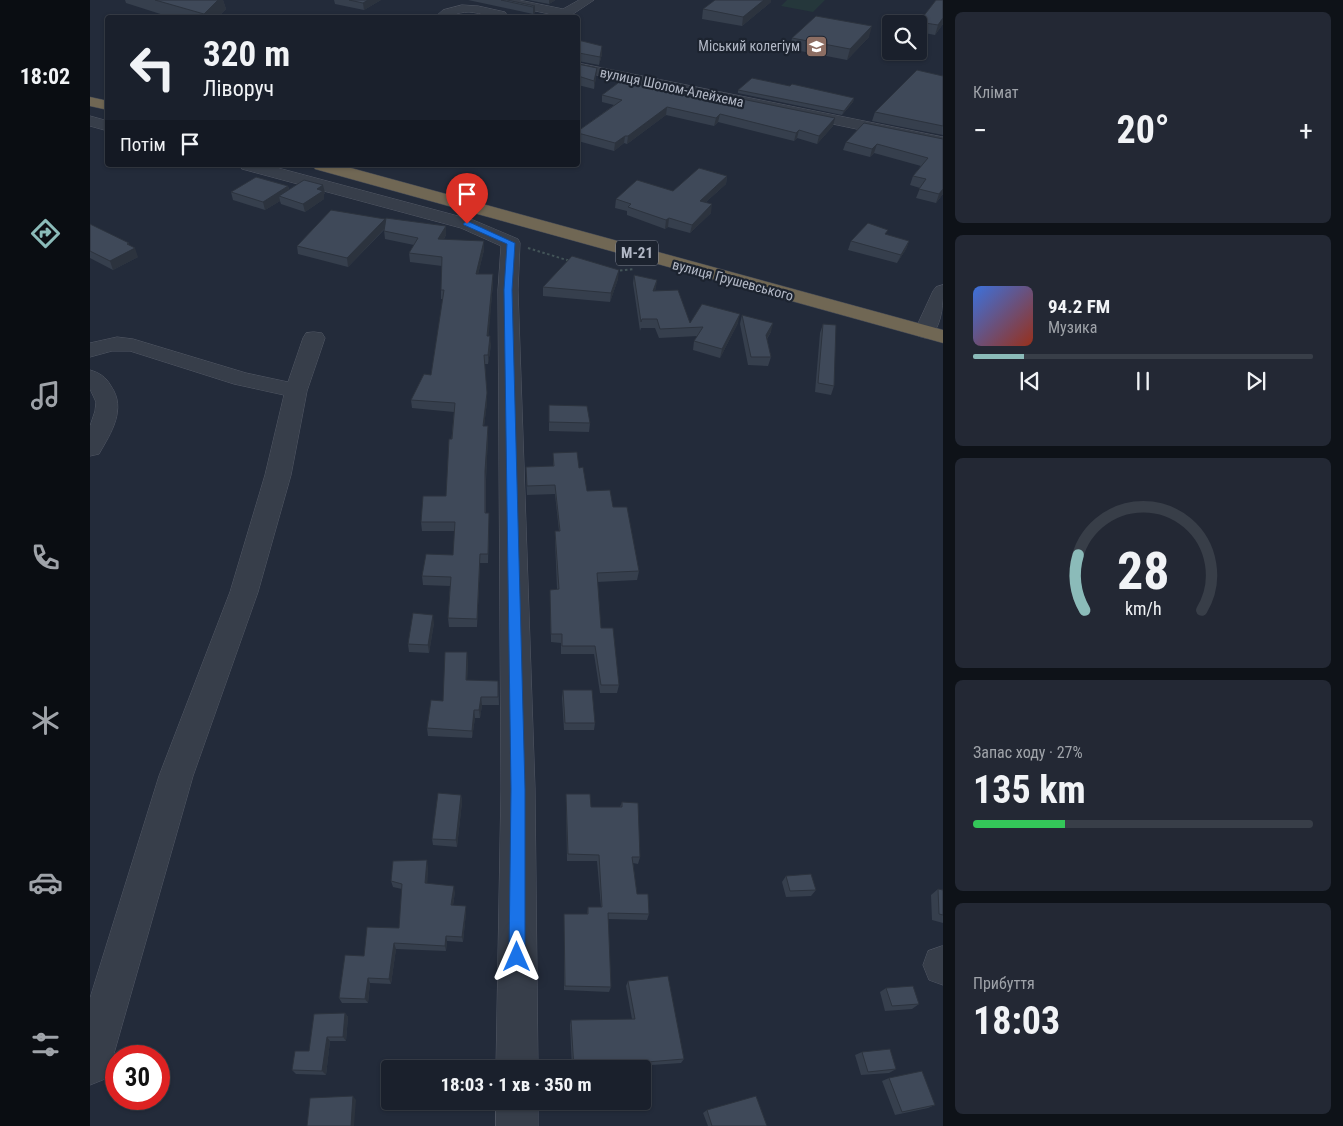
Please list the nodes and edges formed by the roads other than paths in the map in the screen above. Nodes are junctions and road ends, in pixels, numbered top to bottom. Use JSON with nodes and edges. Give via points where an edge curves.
{"nodes":[{"id":1,"x":502,"y":0,"type":"edge"},
{"id":2,"x":566,"y":0,"type":"edge"},
{"id":3,"x":585,"y":2,"type":"edge"},
{"id":4,"x":444,"y":15,"type":"edge"},
{"id":5,"x":501,"y":15,"type":"edge"},
{"id":6,"x":561,"y":15,"type":"edge"},
{"id":7,"x":580,"y":67,"type":"edge"},
{"id":8,"x":90,"y":101,"type":"edge"},
{"id":9,"x":105,"y":105,"type":"edge"},
{"id":10,"x":90,"y":121,"type":"edge"},
{"id":11,"x":105,"y":125,"type":"edge"},
{"id":12,"x":943,"y":142,"type":"edge"},
{"id":13,"x":255,"y":167,"type":"edge"},
{"id":14,"x":327,"y":167,"type":"edge"},
{"id":15,"x":350,"y":174,"type":"junction"},
{"id":16,"x":330,"y":188,"type":"junction"},
{"id":17,"x":943,"y":291,"type":"edge"},
{"id":18,"x":934,"y":335,"type":"edge"},
{"id":19,"x":314,"y":338,"type":"dead end"},
{"id":20,"x":90,"y":350,"type":"edge"},
{"id":21,"x":90,"y":377,"type":"edge"},
{"id":22,"x":296,"y":391,"type":"junction"},
{"id":23,"x":90,"y":448,"type":"edge"},
{"id":24,"x":517,"y":1060,"type":"edge"},
{"id":25,"x":90,"y":1064,"type":"edge"},
{"id":26,"x":517,"y":1110,"type":"edge"},
{"id":27,"x":516,"y":1126,"type":"edge"}],
"edges":[{"from":1,"to":6,"type":"street"},
{"from":2,"to":3,"type":"street"},
{"from":3,"to":6,"type":"street"},
{"from":4,"to":5,"type":"street","via":[[464,8]]},
{"from":7,"to":12,"type":"street","name":"вулиця Шолом-Алейхема"},
{"from":8,"to":9,"type":"highway"},
{"from":10,"to":11,"type":"street"},
{"from":13,"to":16,"type":"street"},
{"from":14,"to":15,"type":"highway","name":"вулиця Грушевського","number":"М-21"},
{"from":15,"to":16,"type":"street"},
{"from":15,"to":18,"type":"highway","name":"вулиця Грушевського","number":"М-21"},
{"from":16,"to":24,"type":"street","via":[[467,224],[511,243],[508,290],[518,789]]},
{"from":17,"to":18,"type":"street"},
{"from":19,"to":22,"type":"street"},
{"from":20,"to":22,"type":"street","via":[[109,344],[134,344],[242,379]]},
{"from":21,"to":23,"type":"street","via":[[101,387],[108,408]]},
{"from":22,"to":25,"type":"street","via":[[278,474],[244,592],[176,776]]},
{"from":26,"to":27,"type":"street"}]}
